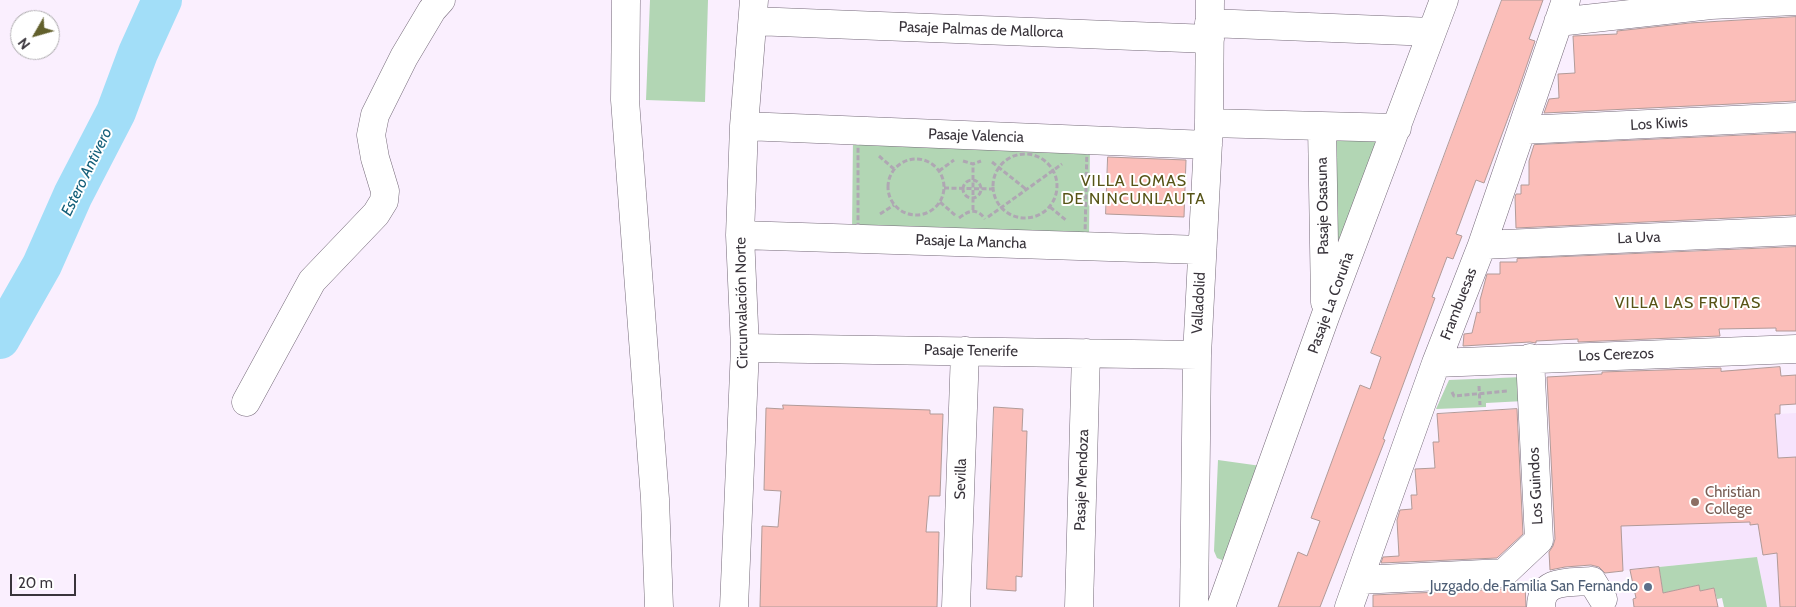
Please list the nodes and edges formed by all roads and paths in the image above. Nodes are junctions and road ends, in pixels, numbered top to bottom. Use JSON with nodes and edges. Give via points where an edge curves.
{"nodes":[{"id":1,"x":441,"y":0,"type":"edge"},
{"id":2,"x":626,"y":0,"type":"edge"},
{"id":3,"x":1444,"y":0,"type":"edge"},
{"id":4,"x":1796,"y":1,"type":"edge"},
{"id":5,"x":1711,"y":2,"type":"edge"},
{"id":6,"x":753,"y":11,"type":"edge"},
{"id":7,"x":1562,"y":11,"type":"edge"},
{"id":8,"x":1209,"y":21,"type":"edge"},
{"id":9,"x":1432,"y":32,"type":"junction"},
{"id":10,"x":1796,"y":117,"type":"edge"},
{"id":11,"x":744,"y":126,"type":"junction"},
{"id":12,"x":1322,"y":126,"type":"junction"},
{"id":13,"x":1397,"y":128,"type":"junction"},
{"id":14,"x":1522,"y":130,"type":"junction"},
{"id":15,"x":1209,"y":134,"type":"junction"},
{"id":16,"x":1087,"y":146,"type":"junction"},
{"id":17,"x":1080,"y":151,"type":"dead end"},
{"id":18,"x":986,"y":158,"type":"dead end"},
{"id":19,"x":1067,"y":161,"type":"dead end"},
{"id":20,"x":973,"y":164,"type":"dead end"},
{"id":21,"x":1000,"y":168,"type":"junction"},
{"id":22,"x":1053,"y":170,"type":"junction"},
{"id":23,"x":973,"y":180,"type":"junction"},
{"id":24,"x":944,"y":188,"type":"junction"},
{"id":25,"x":963,"y":188,"type":"junction"},
{"id":26,"x":973,"y":189,"type":"junction"},
{"id":27,"x":981,"y":189,"type":"junction"},
{"id":28,"x":994,"y":189,"type":"junction"},
{"id":29,"x":1027,"y":190,"type":"junction"},
{"id":30,"x":973,"y":197,"type":"junction"},
{"id":31,"x":940,"y":202,"type":"junction"},
{"id":32,"x":1002,"y":207,"type":"junction"},
{"id":33,"x":973,"y":210,"type":"junction"},
{"id":34,"x":959,"y":219,"type":"junction"},
{"id":35,"x":985,"y":220,"type":"junction"},
{"id":36,"x":965,"y":224,"type":"dead end"},
{"id":37,"x":978,"y":225,"type":"dead end"},
{"id":38,"x":1796,"y":232,"type":"edge"},
{"id":39,"x":740,"y":235,"type":"junction"},
{"id":40,"x":1482,"y":245,"type":"junction"},
{"id":41,"x":1202,"y":250,"type":"junction"},
{"id":42,"x":1325,"y":317,"type":"junction"},
{"id":43,"x":745,"y":348,"type":"junction"},
{"id":44,"x":1796,"y":349,"type":"edge"},
{"id":45,"x":965,"y":351,"type":"junction"},
{"id":46,"x":1086,"y":353,"type":"junction"},
{"id":47,"x":1197,"y":355,"type":"junction"},
{"id":48,"x":1530,"y":358,"type":"junction"},
{"id":49,"x":1436,"y":363,"type":"junction"},
{"id":50,"x":246,"y":402,"type":"dead end"},
{"id":51,"x":1359,"y":580,"type":"junction"},
{"id":52,"x":1603,"y":599,"type":"dead end"},
{"id":53,"x":659,"y":607,"type":"edge"},
{"id":54,"x":734,"y":607,"type":"edge"},
{"id":55,"x":956,"y":607,"type":"edge"},
{"id":56,"x":1079,"y":607,"type":"edge"},
{"id":57,"x":1194,"y":607,"type":"edge"},
{"id":58,"x":1221,"y":607,"type":"edge"},
{"id":59,"x":1349,"y":607,"type":"edge"},
{"id":60,"x":1541,"y":607,"type":"edge"}],
"edges":[{"from":1,"to":50,"type":"street","via":[[404,57],[375,115],[371,136],[385,191],[384,201],[376,214],[312,281]]},
{"from":2,"to":53,"type":"street","via":[[625,100],[655,499]]},
{"from":3,"to":9,"type":"street","name":"Pasaje La Coruña"},
{"from":4,"to":5,"type":"street"},
{"from":5,"to":7,"type":"street"},
{"from":6,"to":8,"type":"street","name":"Pasaje Palmas de Mallorca"},
{"from":6,"to":11,"type":"street","name":"Circunvalación Norte"},
{"from":7,"to":14,"type":"street","name":"Frambuesas"},
{"from":8,"to":9,"type":"street","name":"Pasaje Palmas de Mallorca"},
{"from":8,"to":15,"type":"street","name":"Valladolid"},
{"from":9,"to":13,"type":"street","name":"Pasaje La Coruña"},
{"from":10,"to":14,"type":"street","name":"Los Kiwis"},
{"from":11,"to":15,"type":"street","name":"Pasaje Valencia"},
{"from":11,"to":39,"type":"street","name":"Circunvalación Norte"},
{"from":12,"to":13,"type":"street","name":"Pasaje Valencia"},
{"from":12,"to":15,"type":"street","name":"Pasaje Valencia"},
{"from":12,"to":42,"type":"street","name":"Pasaje Osasuna"},
{"from":13,"to":42,"type":"street","name":"Pasaje La Coruña"},
{"from":14,"to":40,"type":"street","name":"Frambuesas"},
{"from":15,"to":41,"type":"street","name":"Valladolid"},
{"from":16,"to":16,"type":"path","via":[[1084,235],[858,230],[858,138]]},
{"from":16,"to":17,"type":"path"},
{"from":18,"to":21,"type":"path"},
{"from":19,"to":22,"type":"path"},
{"from":20,"to":23,"type":"path"},
{"from":21,"to":22,"type":"path","via":[[1021,154],[1039,157]]},
{"from":21,"to":28,"type":"path"},
{"from":21,"to":29,"type":"path"},
{"from":22,"to":29,"type":"path"},
{"from":22,"to":32,"type":"path","via":[[1057,189],[1055,199],[1042,214],[1021,218]]},
{"from":23,"to":25,"type":"path","via":[[965,183]]},
{"from":23,"to":26,"type":"path"},
{"from":23,"to":27,"type":"path"},
{"from":24,"to":25,"type":"path"},
{"from":24,"to":31,"type":"path"},
{"from":24,"to":31,"type":"path","via":[[940,171],[923,159],[902,162],[889,178],[890,198],[904,212],[924,214]]},
{"from":25,"to":26,"type":"path"},
{"from":25,"to":30,"type":"path","via":[[964,193]]},
{"from":26,"to":27,"type":"path"},
{"from":26,"to":30,"type":"path"},
{"from":27,"to":28,"type":"path"},
{"from":27,"to":30,"type":"path"},
{"from":28,"to":32,"type":"path"},
{"from":29,"to":32,"type":"path"},
{"from":30,"to":33,"type":"path"},
{"from":31,"to":34,"type":"path"},
{"from":32,"to":35,"type":"path"},
{"from":33,"to":34,"type":"path"},
{"from":33,"to":35,"type":"path"},
{"from":34,"to":36,"type":"path"},
{"from":35,"to":37,"type":"path"},
{"from":38,"to":40,"type":"street","name":"La Uva"},
{"from":39,"to":41,"type":"street","name":"Pasaje La Mancha"},
{"from":39,"to":43,"type":"street","name":"Circunvalación Norte"},
{"from":40,"to":49,"type":"street","name":"Frambuesas"},
{"from":41,"to":47,"type":"street","name":"Valladolid"},
{"from":42,"to":58,"type":"street","name":"Pasaje La Coruña"},
{"from":43,"to":45,"type":"street","name":"Pasaje Tenerife"},
{"from":43,"to":54,"type":"street","name":"Circunvalación Norte"},
{"from":44,"to":48,"type":"street","name":"Los Cerezos"},
{"from":45,"to":46,"type":"street","name":"Pasaje Tenerife"},
{"from":45,"to":55,"type":"street","name":"Sevilla"},
{"from":46,"to":47,"type":"street","name":"Pasaje Tenerife"},
{"from":46,"to":56,"type":"street","name":"Pasaje Mendoza"},
{"from":47,"to":57,"type":"street","name":"Valladolid"},
{"from":48,"to":49,"type":"street","name":"Los Cerezos"},
{"from":48,"to":51,"type":"street","name":"Los Guindos","via":[[1539,540],[1504,573]]},
{"from":49,"to":51,"type":"street","name":"Frambuesas"},
{"from":51,"to":59,"type":"street","name":"Frambuesas"},
{"from":52,"to":60,"type":"street","via":[[1592,582],[1559,584],[1542,594]]}]}
